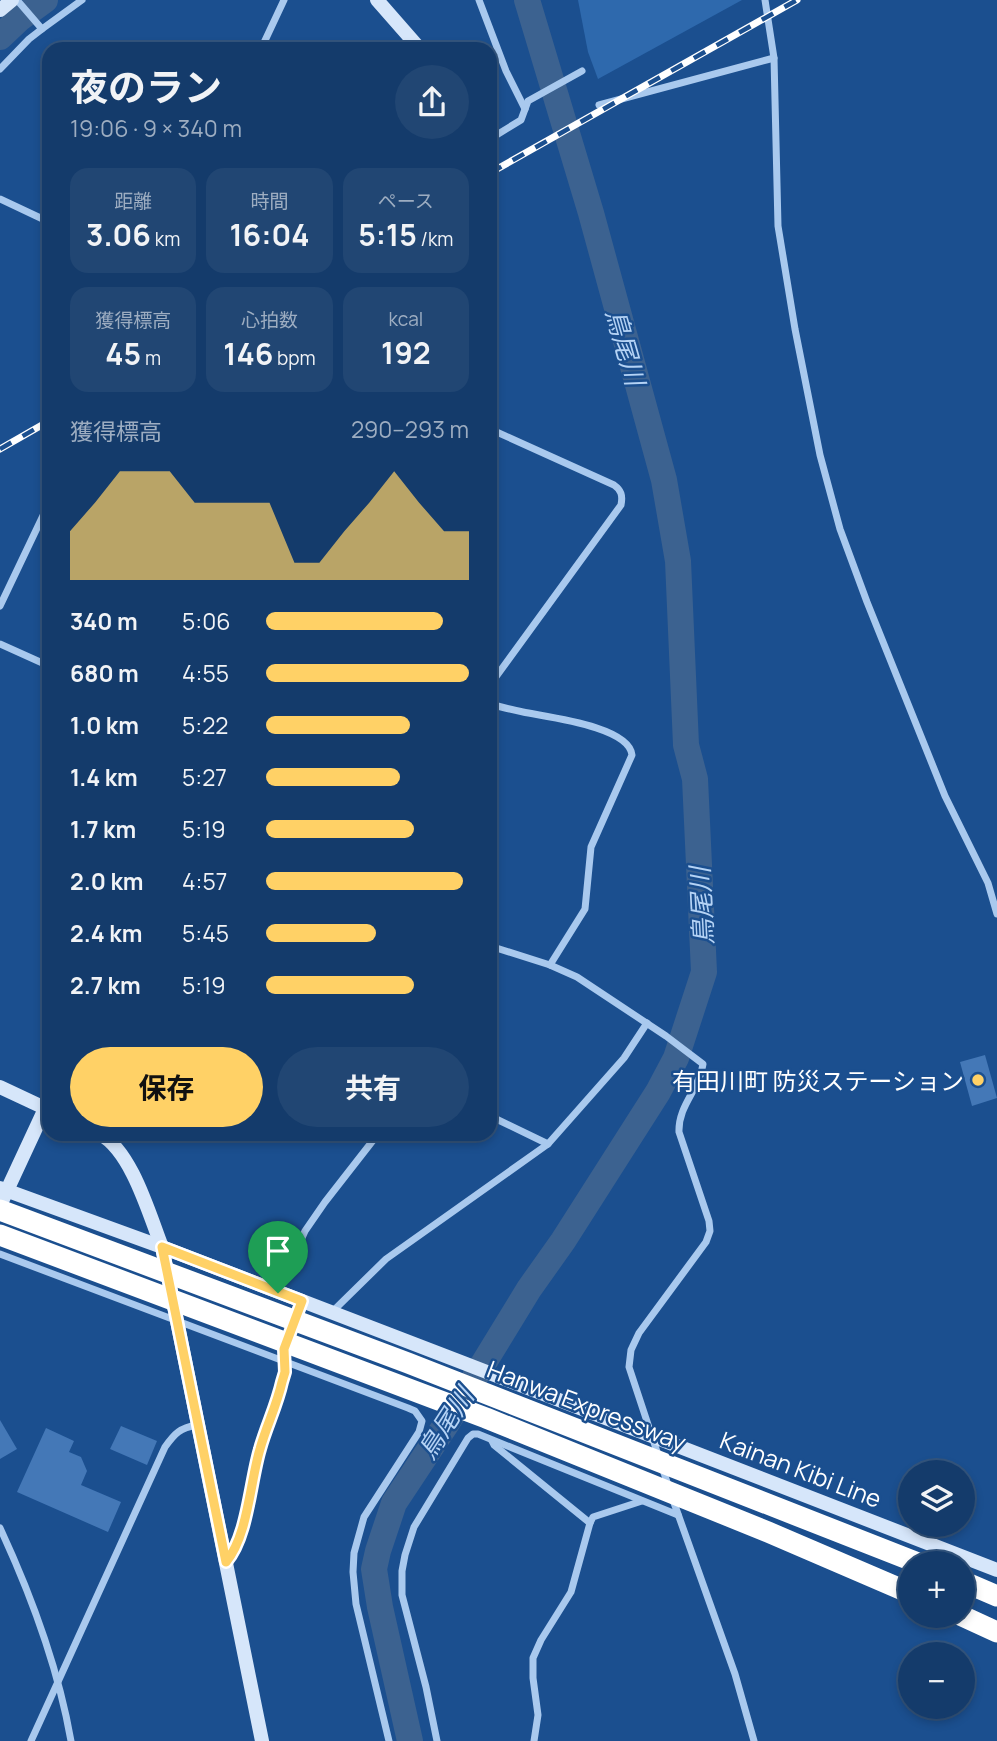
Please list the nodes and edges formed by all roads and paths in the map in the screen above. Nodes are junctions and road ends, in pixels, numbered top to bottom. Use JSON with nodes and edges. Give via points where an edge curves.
{"nodes":[{"id":1,"x":15,"y":0,"type":"edge"},
{"id":2,"x":82,"y":0,"type":"edge"},
{"id":3,"x":284,"y":0,"type":"edge"},
{"id":4,"x":377,"y":0,"type":"edge"},
{"id":5,"x":479,"y":0,"type":"edge"},
{"id":6,"x":765,"y":0,"type":"edge"},
{"id":7,"x":0,"y":10,"type":"edge"},
{"id":8,"x":42,"y":29,"type":"junction"},
{"id":9,"x":264,"y":42,"type":"edge"},
{"id":10,"x":414,"y":42,"type":"edge"},
{"id":11,"x":495,"y":42,"type":"edge"},
{"id":12,"x":497,"y":47,"type":"edge"},
{"id":13,"x":774,"y":58,"type":"junction"},
{"id":14,"x":0,"y":69,"type":"edge"},
{"id":15,"x":582,"y":71,"type":"dead end"},
{"id":16,"x":599,"y":105,"type":"dead end"},
{"id":17,"x":525,"y":109,"type":"junction"},
{"id":18,"x":497,"y":135,"type":"edge"},
{"id":19,"x":0,"y":199,"type":"edge"},
{"id":20,"x":42,"y":219,"type":"edge"},
{"id":21,"x":497,"y":432,"type":"edge"},
{"id":22,"x":42,"y":518,"type":"edge"},
{"id":23,"x":0,"y":606,"type":"edge"},
{"id":24,"x":0,"y":644,"type":"edge"},
{"id":25,"x":42,"y":663,"type":"edge"},
{"id":26,"x":497,"y":675,"type":"edge"},
{"id":27,"x":497,"y":706,"type":"edge"},
{"id":28,"x":997,"y":914,"type":"edge"},
{"id":29,"x":497,"y":948,"type":"edge"},
{"id":30,"x":550,"y":965,"type":"junction"},
{"id":31,"x":647,"y":1023,"type":"junction"},
{"id":32,"x":0,"y":1087,"type":"edge"},
{"id":33,"x":42,"y":1104,"type":"edge"},
{"id":34,"x":42,"y":1118,"type":"edge"},
{"id":35,"x":497,"y":1119,"type":"edge"},
{"id":36,"x":107,"y":1141,"type":"edge"},
{"id":37,"x":373,"y":1141,"type":"edge"},
{"id":38,"x":548,"y":1143,"type":"junction"},
{"id":39,"x":2,"y":1199,"type":"edge"},
{"id":40,"x":0,"y":1236,"type":"edge"},
{"id":41,"x":162,"y":1247,"type":"junction"},
{"id":42,"x":0,"y":1254,"type":"edge"},
{"id":43,"x":278,"y":1293,"type":"junction"},
{"id":44,"x":302,"y":1301,"type":"junction"},
{"id":45,"x":332,"y":1313,"type":"junction"},
{"id":46,"x":176,"y":1320,"type":"junction"},
{"id":47,"x":293,"y":1325,"type":"dead end"},
{"id":48,"x":288,"y":1337,"type":"dead end"},
{"id":49,"x":285,"y":1361,"type":"junction"},
{"id":50,"x":198,"y":1425,"type":"junction"},
{"id":51,"x":652,"y":1436,"type":"junction"},
{"id":52,"x":492,"y":1440,"type":"junction"},
{"id":53,"x":643,"y":1500,"type":"junction"},
{"id":54,"x":678,"y":1515,"type":"junction"},
{"id":55,"x":590,"y":1523,"type":"junction"},
{"id":56,"x":0,"y":1528,"type":"edge"},
{"id":57,"x":898,"y":1555,"type":"edge"},
{"id":58,"x":226,"y":1562,"type":"junction"},
{"id":59,"x":997,"y":1570,"type":"edge"},
{"id":60,"x":975,"y":1586,"type":"edge"},
{"id":61,"x":898,"y":1588,"type":"edge"},
{"id":62,"x":997,"y":1595,"type":"edge"},
{"id":63,"x":975,"y":1622,"type":"edge"},
{"id":64,"x":997,"y":1632,"type":"edge"},
{"id":65,"x":59,"y":1682,"type":"junction"},
{"id":66,"x":31,"y":1741,"type":"edge"},
{"id":67,"x":71,"y":1741,"type":"edge"},
{"id":68,"x":262,"y":1741,"type":"edge"},
{"id":69,"x":389,"y":1741,"type":"edge"},
{"id":70,"x":437,"y":1741,"type":"edge"},
{"id":71,"x":534,"y":1741,"type":"edge"},
{"id":72,"x":754,"y":1741,"type":"edge"}],
"edges":[{"from":1,"to":7,"type":"main road"},
{"from":1,"to":8,"type":"street"},
{"from":2,"to":8,"type":"street"},
{"from":3,"to":9,"type":"street"},
{"from":4,"to":10,"type":"main road"},
{"from":5,"to":11,"type":"street"},
{"from":6,"to":13,"type":"street"},
{"from":8,"to":14,"type":"street"},
{"from":12,"to":17,"type":"street"},
{"from":13,"to":16,"type":"street"},
{"from":13,"to":28,"type":"street","via":[[778,226],[820,455],[840,530],[867,602],[945,796],[988,883]]},
{"from":15,"to":17,"type":"street","via":[[528,101]]},
{"from":17,"to":18,"type":"street","via":[[519,122]]},
{"from":19,"to":20,"type":"street"},
{"from":21,"to":26,"type":"street","via":[[614,485],[622,498]]},
{"from":22,"to":23,"type":"street"},
{"from":24,"to":25,"type":"street"},
{"from":27,"to":30,"type":"street","via":[[594,727],[626,743],[632,751],[591,847],[584,909]]},
{"from":29,"to":30,"type":"street"},
{"from":30,"to":31,"type":"street","via":[[577,977]]},
{"from":31,"to":38,"type":"street","via":[[624,1058]]},
{"from":31,"to":51,"type":"street","via":[[703,1064],[681,1113],[679,1132],[710,1231],[631,1350],[629,1367]]},
{"from":32,"to":33,"type":"main road"},
{"from":34,"to":39,"type":"main road"},
{"from":35,"to":38,"type":"street"},
{"from":36,"to":41,"type":"main road","via":[[135,1179]]},
{"from":37,"to":43,"type":"street","via":[[305,1231]]},
{"from":38,"to":45,"type":"street","via":[[386,1259]]},
{"from":39,"to":41,"type":"main road","name":"Kainan Kibi Line"},
{"from":39,"to":57,"type":"highway","name":"Hanwa Expressway","bridge":true},
{"from":40,"to":61,"type":"highway","name":"Hanwa Expressway","bridge":true,"via":[[486,1418]]},
{"from":41,"to":43,"type":"main road","name":"Kainan Kibi Line"},
{"from":41,"to":46,"type":"main road"},
{"from":42,"to":46,"type":"street"},
{"from":43,"to":44,"type":"main road","name":"Kainan Kibi Line"},
{"from":44,"to":45,"type":"main road","name":"Kainan Kibi Line"},
{"from":44,"to":47,"type":"street"},
{"from":45,"to":51,"type":"main road","name":"Kainan Kibi Line"},
{"from":46,"to":49,"type":"street"},
{"from":46,"to":50,"type":"main road"},
{"from":48,"to":49,"type":"street"},
{"from":49,"to":58,"type":"street","via":[[239,1538]]},
{"from":49,"to":69,"type":"street","via":[[415,1411],[422,1421],[364,1517],[354,1553],[356,1604]]},
{"from":50,"to":58,"type":"main road"},
{"from":50,"to":65,"type":"street","via":[[184,1427],[165,1447]]},
{"from":51,"to":54,"type":"street"},
{"from":51,"to":59,"type":"main road","name":"Kainan Kibi Line"},
{"from":52,"to":53,"type":"street"},
{"from":52,"to":55,"type":"street"},
{"from":52,"to":70,"type":"street","via":[[473,1434],[468,1438],[414,1527],[402,1571],[402,1595]]},
{"from":53,"to":54,"type":"street"},
{"from":53,"to":55,"type":"street","via":[[593,1517]]},
{"from":54,"to":72,"type":"street"},
{"from":55,"to":71,"type":"street","via":[[571,1592],[533,1658],[538,1715]]},
{"from":56,"to":65,"type":"street","via":[[32,1601]]},
{"from":58,"to":68,"type":"main road"},
{"from":60,"to":62,"type":"highway"},
{"from":63,"to":64,"type":"highway"},
{"from":65,"to":66,"type":"street"},
{"from":65,"to":67,"type":"street"}]}
